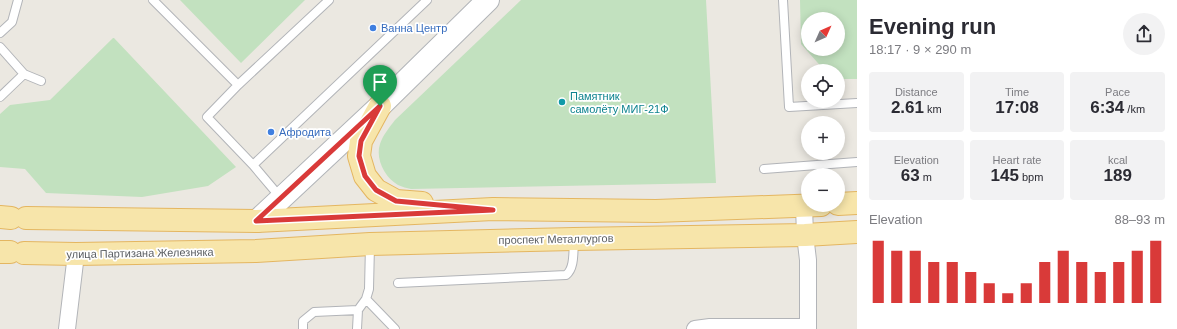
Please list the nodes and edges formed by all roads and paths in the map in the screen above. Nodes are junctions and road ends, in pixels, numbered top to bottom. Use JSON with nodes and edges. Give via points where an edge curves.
{"nodes":[{"id":1,"x":18,"y":0,"type":"edge"},
{"id":2,"x":153,"y":0,"type":"edge"},
{"id":3,"x":329,"y":0,"type":"edge"},
{"id":4,"x":427,"y":0,"type":"edge"},
{"id":5,"x":783,"y":0,"type":"edge"},
{"id":6,"x":484,"y":1,"type":"edge"},
{"id":7,"x":0,"y":33,"type":"edge"},
{"id":8,"x":0,"y":47,"type":"edge"},
{"id":9,"x":24,"y":74,"type":"junction"},
{"id":10,"x":41,"y":81,"type":"dead end"},
{"id":11,"x":238,"y":85,"type":"junction"},
{"id":12,"x":0,"y":97,"type":"edge"},
{"id":13,"x":857,"y":103,"type":"edge"},
{"id":14,"x":380,"y":106,"type":"junction"},
{"id":15,"x":857,"y":162,"type":"edge"},
{"id":16,"x":253,"y":165,"type":"junction"},
{"id":17,"x":764,"y":169,"type":"dead end"},
{"id":18,"x":280,"y":198,"type":"junction"},
{"id":19,"x":857,"y":203,"type":"edge"},
{"id":20,"x":845,"y":204,"type":"edge"},
{"id":21,"x":801,"y":206,"type":"edge"},
{"id":22,"x":493,"y":210,"type":"junction"},
{"id":23,"x":811,"y":212,"type":"edge"},
{"id":24,"x":12,"y":218,"type":"edge"},
{"id":25,"x":256,"y":221,"type":"junction"},
{"id":26,"x":857,"y":232,"type":"edge"},
{"id":27,"x":805,"y":235,"type":"junction"},
{"id":28,"x":574,"y":238,"type":"junction"},
{"id":29,"x":370,"y":244,"type":"junction"},
{"id":30,"x":256,"y":251,"type":"junction"},
{"id":31,"x":11,"y":252,"type":"edge"},
{"id":32,"x":76,"y":254,"type":"junction"},
{"id":33,"x":398,"y":283,"type":"dead end"},
{"id":34,"x":366,"y":299,"type":"junction"},
{"id":35,"x":358,"y":310,"type":"junction"},
{"id":36,"x":808,"y":328,"type":"edge"},
{"id":37,"x":67,"y":329,"type":"edge"},
{"id":38,"x":303,"y":329,"type":"edge"},
{"id":39,"x":358,"y":329,"type":"edge"},
{"id":40,"x":395,"y":329,"type":"edge"},
{"id":41,"x":695,"y":329,"type":"edge"}],
"edges":[{"from":1,"to":7,"type":"lane","via":[[12,22]]},
{"from":2,"to":11,"type":"lane"},
{"from":3,"to":11,"type":"lane"},
{"from":4,"to":16,"type":"lane"},
{"from":5,"to":13,"type":"lane","via":[[789,107]]},
{"from":6,"to":14,"type":"main road"},
{"from":8,"to":9,"type":"lane"},
{"from":9,"to":10,"type":"lane"},
{"from":9,"to":12,"type":"lane"},
{"from":11,"to":16,"type":"lane","via":[[207,117]]},
{"from":14,"to":18,"type":"main road"},
{"from":14,"to":22,"type":"main road","via":[[361,141],[359,156],[365,176],[376,190],[396,201]]},
{"from":15,"to":17,"type":"lane"},
{"from":16,"to":18,"type":"lane"},
{"from":18,"to":25,"type":"main road"},
{"from":19,"to":20,"type":"main road"},
{"from":21,"to":22,"type":"main road","via":[[656,211]]},
{"from":22,"to":25,"type":"main road"},
{"from":23,"to":27,"type":"street"},
{"from":24,"to":25,"type":"main road"},
{"from":25,"to":30,"type":"main road"},
{"from":26,"to":27,"type":"main road","name":"проспект Металлургов"},
{"from":27,"to":28,"type":"main road","name":"проспект Металлургов"},
{"from":27,"to":36,"type":"street","via":[[808,260]]},
{"from":28,"to":29,"type":"main road","name":"проспект Металлургов"},
{"from":28,"to":33,"type":"lane","via":[[573,259],[570,271],[566,275]]},
{"from":29,"to":30,"type":"main road","name":"проспект Металлургов"},
{"from":29,"to":34,"type":"lane","via":[[369,289]]},
{"from":30,"to":32,"type":"main road","name":"улица Партизана Железняка"},
{"from":31,"to":32,"type":"main road","name":"улица Партизана Железняка"},
{"from":32,"to":37,"type":"street"},
{"from":34,"to":35,"type":"lane"},
{"from":34,"to":40,"type":"lane"},
{"from":35,"to":38,"type":"lane","via":[[314,312],[303,321]]},
{"from":35,"to":39,"type":"lane"},
{"from":36,"to":41,"type":"street"}]}
